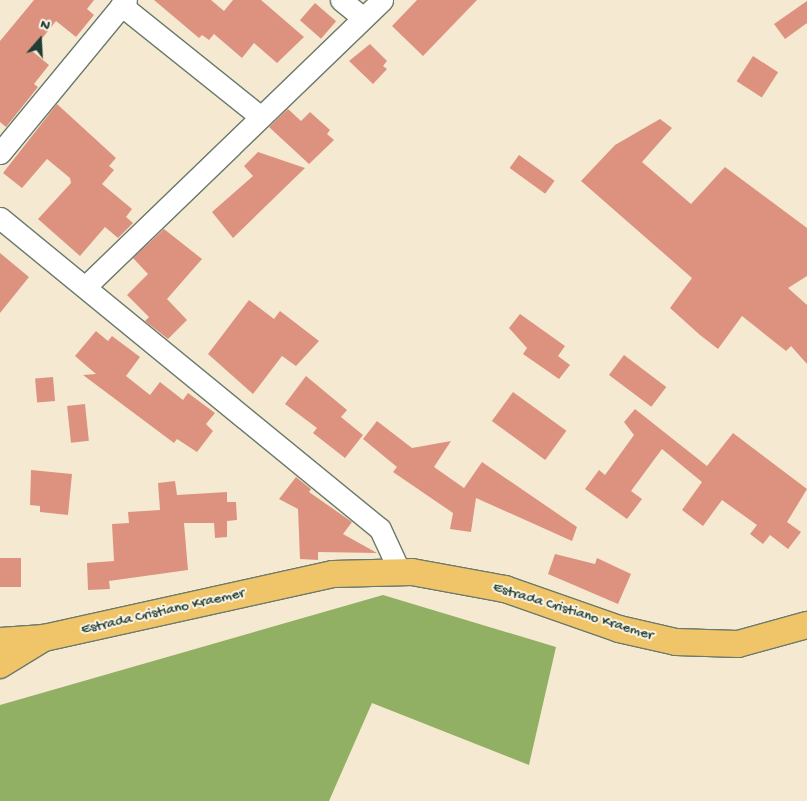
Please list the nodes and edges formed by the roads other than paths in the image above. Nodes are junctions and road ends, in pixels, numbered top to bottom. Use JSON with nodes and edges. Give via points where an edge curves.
{"nodes":[{"id":1,"x":341,"y":0,"type":"edge"},
{"id":2,"x":382,"y":0,"type":"edge"},
{"id":3,"x":123,"y":3,"type":"edge"},
{"id":4,"x":363,"y":18,"type":"junction"},
{"id":5,"x":261,"y":117,"type":"junction"},
{"id":6,"x":0,"y":153,"type":"edge"},
{"id":7,"x":0,"y":218,"type":"edge"},
{"id":8,"x":85,"y":287,"type":"junction"},
{"id":9,"x":400,"y":572,"type":"junction"},
{"id":10,"x":807,"y":625,"type":"edge"},
{"id":11,"x":44,"y":638,"type":"junction"},
{"id":12,"x":0,"y":641,"type":"edge"},
{"id":13,"x":0,"y":665,"type":"edge"}],
"edges":[{"from":1,"to":4,"type":"street"},
{"from":2,"to":4,"type":"street"},
{"from":3,"to":5,"type":"street"},
{"from":3,"to":6,"type":"street"},
{"from":4,"to":5,"type":"street"},
{"from":5,"to":8,"type":"street"},
{"from":7,"to":8,"type":"street"},
{"from":8,"to":9,"type":"street","via":[[380,529]]},
{"from":9,"to":10,"type":"main road","name":"Estrada Cristiano Kraemer","via":[[505,589],[619,629],[676,642],[738,644]]},
{"from":9,"to":11,"type":"main road","name":"Estrada Cristiano Kraemer","via":[[333,574]]},
{"from":11,"to":12,"type":"main road","name":"Estrada Cristiano Kraemer"},
{"from":11,"to":13,"type":"main road","name":"Estrada Cristiano Kraemer"}]}
